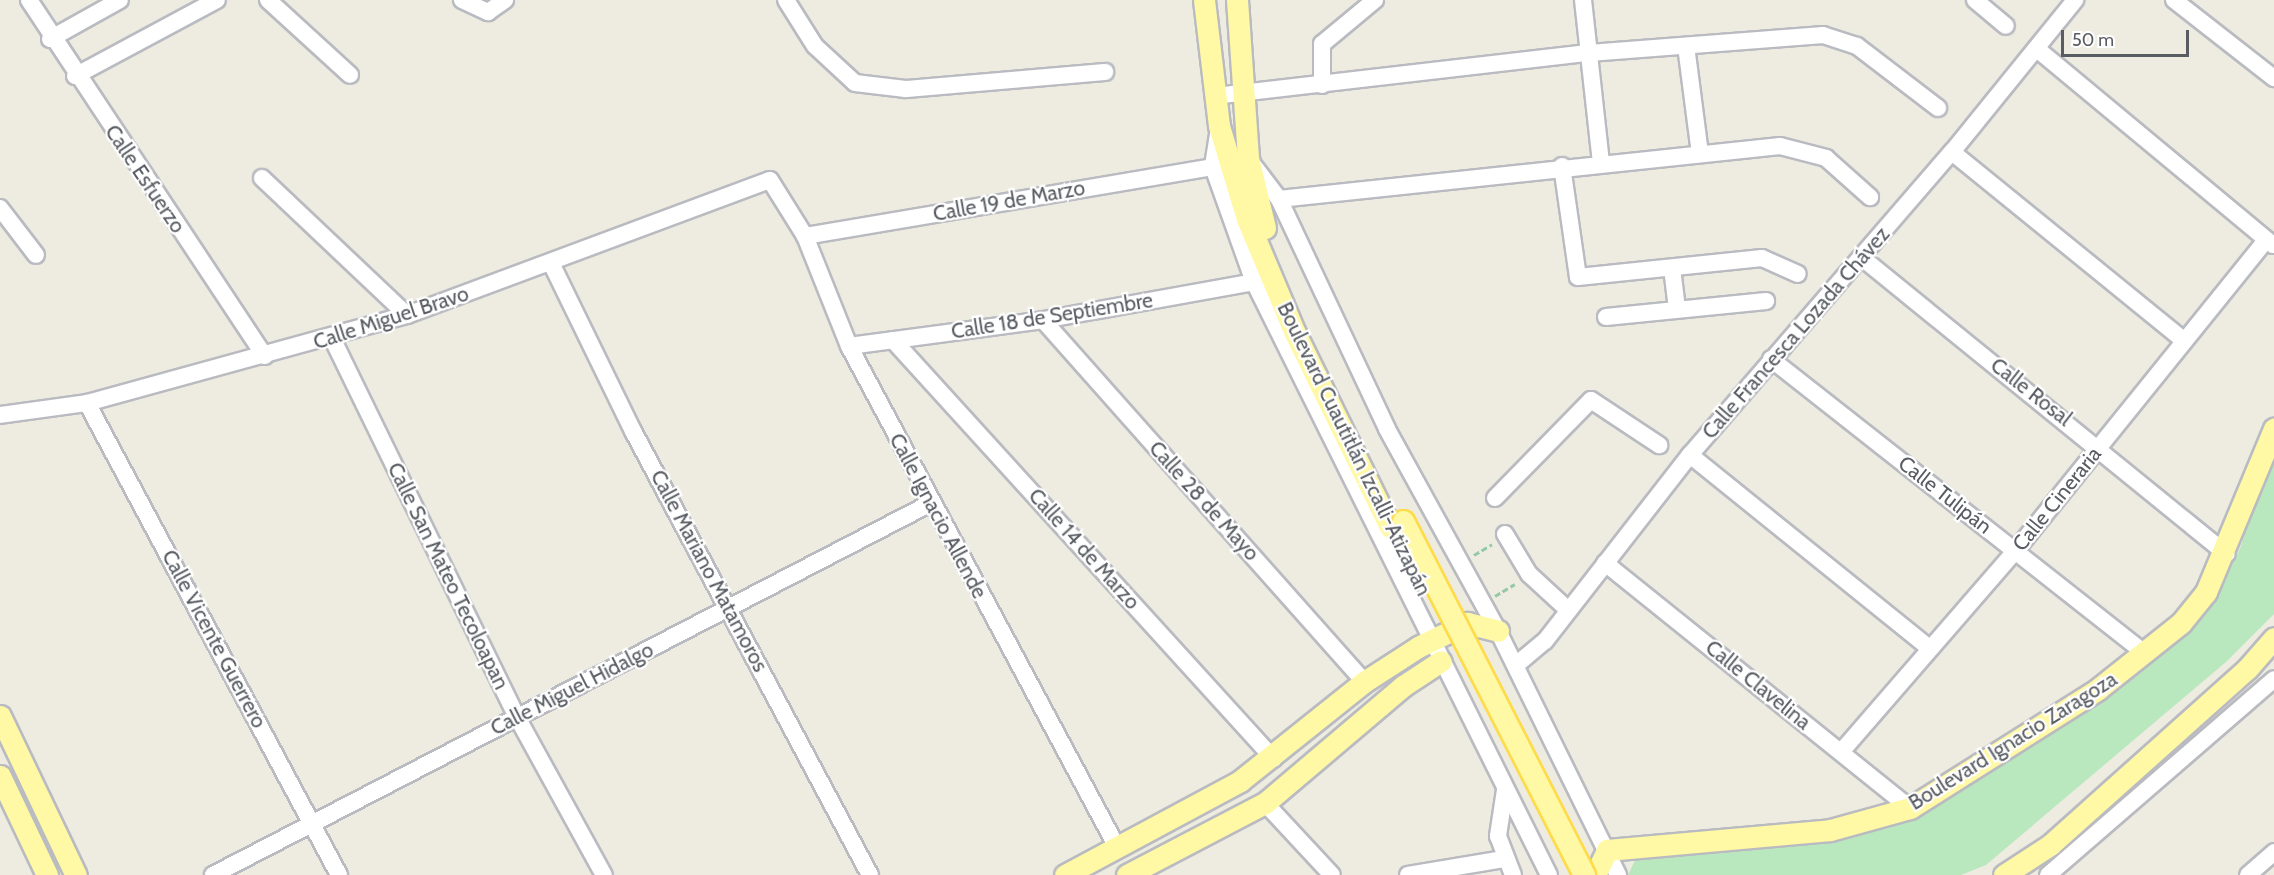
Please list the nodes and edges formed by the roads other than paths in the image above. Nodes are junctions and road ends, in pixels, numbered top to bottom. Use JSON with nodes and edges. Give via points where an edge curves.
{"nodes":[{"id":1,"x":28,"y":0,"type":"edge"},
{"id":2,"x":120,"y":0,"type":"edge"},
{"id":3,"x":217,"y":0,"type":"edge"},
{"id":4,"x":268,"y":0,"type":"edge"},
{"id":5,"x":462,"y":0,"type":"edge"},
{"id":6,"x":505,"y":0,"type":"edge"},
{"id":7,"x":786,"y":0,"type":"edge"},
{"id":8,"x":1204,"y":0,"type":"edge"},
{"id":9,"x":1237,"y":0,"type":"edge"},
{"id":10,"x":1375,"y":0,"type":"edge"},
{"id":11,"x":1583,"y":0,"type":"edge"},
{"id":12,"x":1975,"y":0,"type":"edge"},
{"id":13,"x":2075,"y":0,"type":"edge"},
{"id":14,"x":2174,"y":0,"type":"edge"},
{"id":15,"x":2006,"y":26,"type":"dead end"},
{"id":16,"x":50,"y":39,"type":"junction"},
{"id":17,"x":1686,"y":46,"type":"junction"},
{"id":18,"x":2037,"y":49,"type":"junction"},
{"id":19,"x":1589,"y":52,"type":"junction"},
{"id":20,"x":1105,"y":72,"type":"dead end"},
{"id":21,"x":350,"y":75,"type":"dead end"},
{"id":22,"x":75,"y":76,"type":"junction"},
{"id":23,"x":2274,"y":78,"type":"edge"},
{"id":24,"x":1322,"y":85,"type":"junction"},
{"id":25,"x":1244,"y":94,"type":"junction"},
{"id":26,"x":1215,"y":96,"type":"junction"},
{"id":27,"x":1938,"y":108,"type":"dead end"},
{"id":28,"x":1219,"y":126,"type":"junction"},
{"id":29,"x":1952,"y":153,"type":"junction"},
{"id":30,"x":1700,"y":154,"type":"junction"},
{"id":31,"x":1248,"y":159,"type":"junction"},
{"id":32,"x":1601,"y":162,"type":"junction"},
{"id":33,"x":1562,"y":166,"type":"junction"},
{"id":34,"x":1213,"y":167,"type":"junction"},
{"id":35,"x":262,"y":178,"type":"dead end"},
{"id":36,"x":770,"y":180,"type":"joint"},
{"id":37,"x":1870,"y":197,"type":"dead end"},
{"id":38,"x":1279,"y":199,"type":"junction"},
{"id":39,"x":0,"y":208,"type":"edge"},
{"id":40,"x":1253,"y":216,"type":"junction"},
{"id":41,"x":805,"y":236,"type":"junction"},
{"id":42,"x":2270,"y":243,"type":"edge"},
{"id":43,"x":36,"y":255,"type":"dead end"},
{"id":44,"x":1861,"y":257,"type":"junction"},
{"id":45,"x":552,"y":265,"type":"junction"},
{"id":46,"x":1671,"y":268,"type":"junction"},
{"id":47,"x":1798,"y":274,"type":"dead end"},
{"id":48,"x":1254,"y":282,"type":"junction"},
{"id":49,"x":1767,"y":302,"type":"dead end"},
{"id":50,"x":1677,"y":309,"type":"junction"},
{"id":51,"x":407,"y":315,"type":"junction"},
{"id":52,"x":1606,"y":317,"type":"dead end"},
{"id":53,"x":1043,"y":320,"type":"junction"},
{"id":54,"x":332,"y":338,"type":"junction"},
{"id":55,"x":893,"y":340,"type":"junction"},
{"id":56,"x":2183,"y":340,"type":"junction"},
{"id":57,"x":849,"y":346,"type":"junction"},
{"id":58,"x":265,"y":356,"type":"junction"},
{"id":59,"x":1771,"y":359,"type":"junction"},
{"id":60,"x":87,"y":403,"type":"junction"},
{"id":61,"x":0,"y":415,"type":"edge"},
{"id":62,"x":2274,"y":429,"type":"edge"},
{"id":63,"x":1659,"y":445,"type":"dead end"},
{"id":64,"x":2099,"y":446,"type":"junction"},
{"id":65,"x":1690,"y":455,"type":"junction"},
{"id":66,"x":1495,"y":498,"type":"dead end"},
{"id":67,"x":931,"y":503,"type":"junction"},
{"id":68,"x":1506,"y":535,"type":"road end"},
{"id":69,"x":2016,"y":550,"type":"junction"},
{"id":70,"x":2226,"y":554,"type":"junction"},
{"id":71,"x":1605,"y":563,"type":"junction"},
{"id":72,"x":729,"y":608,"type":"junction"},
{"id":73,"x":1568,"y":610,"type":"junction"},
{"id":74,"x":1498,"y":631,"type":"junction"},
{"id":75,"x":2274,"y":638,"type":"edge"},
{"id":76,"x":1430,"y":641,"type":"junction"},
{"id":77,"x":1929,"y":648,"type":"junction"},
{"id":78,"x":2146,"y":654,"type":"junction"},
{"id":79,"x":1441,"y":661,"type":"junction"},
{"id":80,"x":1516,"y":665,"type":"junction"},
{"id":81,"x":2274,"y":679,"type":"edge"},
{"id":82,"x":1364,"y":682,"type":"junction"},
{"id":83,"x":0,"y":716,"type":"edge"},
{"id":84,"x":517,"y":717,"type":"junction"},
{"id":85,"x":1841,"y":752,"type":"junction"},
{"id":86,"x":1274,"y":759,"type":"junction"},
{"id":87,"x":0,"y":776,"type":"edge"},
{"id":88,"x":1505,"y":790,"type":"junction"},
{"id":89,"x":1265,"y":803,"type":"junction"},
{"id":90,"x":1910,"y":808,"type":"junction"},
{"id":91,"x":312,"y":823,"type":"junction"},
{"id":92,"x":1117,"y":847,"type":"junction"},
{"id":93,"x":1607,"y":850,"type":"junction"},
{"id":94,"x":2274,"y":852,"type":"edge"},
{"id":95,"x":1504,"y":859,"type":"junction"},
{"id":96,"x":1133,"y":874,"type":"edge"},
{"id":97,"x":47,"y":875,"type":"edge"},
{"id":98,"x":76,"y":875,"type":"edge"},
{"id":99,"x":213,"y":875,"type":"edge"},
{"id":100,"x":339,"y":875,"type":"edge"},
{"id":101,"x":604,"y":875,"type":"edge"},
{"id":102,"x":870,"y":875,"type":"edge"},
{"id":103,"x":1065,"y":875,"type":"edge"},
{"id":104,"x":1332,"y":875,"type":"edge"},
{"id":105,"x":1408,"y":875,"type":"edge"},
{"id":106,"x":1513,"y":875,"type":"edge"},
{"id":107,"x":1549,"y":875,"type":"edge"},
{"id":108,"x":1569,"y":875,"type":"edge"},
{"id":109,"x":1584,"y":875,"type":"edge"},
{"id":110,"x":1595,"y":875,"type":"edge"},
{"id":111,"x":1618,"y":875,"type":"edge"},
{"id":112,"x":2004,"y":875,"type":"edge"},
{"id":113,"x":2048,"y":875,"type":"edge"},
{"id":114,"x":2248,"y":875,"type":"edge"}],
"edges":[{"from":1,"to":16,"type":"street","name":"Calle Esfuerzo"},
{"from":2,"to":16,"type":"street"},
{"from":3,"to":22,"type":"street"},
{"from":4,"to":21,"type":"street"},
{"from":5,"to":6,"type":"street","via":[[488,12]]},
{"from":7,"to":20,"type":"street","via":[[815,46],[855,83],[906,89]]},
{"from":8,"to":26,"type":"main road","name":"Boulevard Cuautitlán Izcalli-Atizapán"},
{"from":9,"to":25,"type":"main road","name":"Boulevard Cuautitlán Izcalli-Atizapán"},
{"from":10,"to":24,"type":"street","via":[[1322,44]]},
{"from":11,"to":19,"type":"street"},
{"from":12,"to":15,"type":"street"},
{"from":13,"to":18,"type":"street","name":"Calle Francesca Lozada Chávez"},
{"from":14,"to":23,"type":"street"},
{"from":16,"to":22,"type":"street","name":"Calle Esfuerzo"},
{"from":17,"to":19,"type":"street"},
{"from":17,"to":27,"type":"street","via":[[1823,35],[1840,39]]},
{"from":17,"to":30,"type":"street"},
{"from":18,"to":29,"type":"street","name":"Calle Francesca Lozada Chávez"},
{"from":18,"to":42,"type":"street"},
{"from":19,"to":24,"type":"street"},
{"from":19,"to":32,"type":"street"},
{"from":22,"to":58,"type":"street","name":"Calle Esfuerzo"},
{"from":24,"to":25,"type":"street"},
{"from":25,"to":26,"type":"street"},
{"from":25,"to":31,"type":"main road","name":"Boulevard Cuautitlán Izcalli-Atizapán"},
{"from":26,"to":28,"type":"main road","name":"Boulevard Cuautitlán Izcalli-Atizapán"},
{"from":28,"to":34,"type":"street"},
{"from":28,"to":40,"type":"main road","name":"Boulevard Cuautitlán Izcalli-Atizapán"},
{"from":29,"to":44,"type":"street","name":"Calle Francesca Lozada Chávez"},
{"from":29,"to":56,"type":"street"},
{"from":30,"to":32,"type":"street"},
{"from":30,"to":37,"type":"street","via":[[1780,146],[1806,151],[1826,159]]},
{"from":31,"to":38,"type":"street"},
{"from":31,"to":40,"type":"main road","name":"Boulevard Cuautitlán Izcalli-Atizapán"},
{"from":32,"to":33,"type":"street"},
{"from":33,"to":38,"type":"street"},
{"from":33,"to":46,"type":"street","via":[[1578,277]]},
{"from":34,"to":41,"type":"street","name":"Calle 19 de Marzo"},
{"from":34,"to":48,"type":"street"},
{"from":35,"to":51,"type":"street"},
{"from":36,"to":41,"type":"street","name":"Calle Ignacio Allende"},
{"from":36,"to":45,"type":"street","name":"Calle Miguel Bravo"},
{"from":38,"to":74,"type":"street","via":[[1388,429]]},
{"from":39,"to":43,"type":"street"},
{"from":40,"to":108,"type":"main road","name":"Boulevard Cuautitlán Izcalli-Atizapán","via":[[1294,333]]},
{"from":40,"to":109,"type":"main road","name":"Boulevard Cuautitlán Izcalli-Atizapán","bridge":true},
{"from":41,"to":57,"type":"street","name":"Calle Ignacio Allende"},
{"from":42,"to":56,"type":"street","name":"Calle Cineraria"},
{"from":44,"to":59,"type":"street","name":"Calle Francesca Lozada Chávez"},
{"from":44,"to":64,"type":"street","name":"Calle Rosal"},
{"from":45,"to":51,"type":"street","name":"Calle Miguel Bravo"},
{"from":45,"to":72,"type":"street","name":"Calle Mariano Matamoros"},
{"from":46,"to":47,"type":"street","via":[[1762,258]]},
{"from":46,"to":50,"type":"street"},
{"from":48,"to":53,"type":"street","name":"Calle 18 de Septiembre"},
{"from":48,"to":76,"type":"street"},
{"from":49,"to":50,"type":"street"},
{"from":50,"to":52,"type":"street"},
{"from":51,"to":54,"type":"street","name":"Calle Miguel Bravo"},
{"from":53,"to":55,"type":"street","name":"Calle 18 de Septiembre"},
{"from":53,"to":82,"type":"street","name":"Calle 28 de Mayo"},
{"from":54,"to":58,"type":"street","name":"Calle Miguel Bravo"},
{"from":54,"to":84,"type":"street","name":"Calle San Mateo Tecoloapan"},
{"from":55,"to":57,"type":"street","name":"Calle 18 de Septiembre"},
{"from":55,"to":86,"type":"street","name":"Calle 14 de Marzo"},
{"from":56,"to":64,"type":"street","name":"Calle Cineraria"},
{"from":57,"to":67,"type":"street","name":"Calle Ignacio Allende"},
{"from":58,"to":60,"type":"street","name":"Calle Miguel Bravo"},
{"from":59,"to":65,"type":"street","name":"Calle Francesca Lozada Chávez"},
{"from":59,"to":69,"type":"street","name":"Calle Tulipán"},
{"from":60,"to":61,"type":"street","name":"Calle Miguel Bravo"},
{"from":60,"to":91,"type":"street","name":"Calle Vicente Guerrero"},
{"from":62,"to":70,"type":"main road","name":"Boulevard Ignacio Zaragoza"},
{"from":63,"to":66,"type":"street","via":[[1591,400]]},
{"from":64,"to":69,"type":"street","name":"Calle Cineraria"},
{"from":64,"to":70,"type":"street","name":"Calle Rosal"},
{"from":65,"to":71,"type":"street","name":"Calle Francesca Lozada Chávez"},
{"from":65,"to":77,"type":"street"},
{"from":67,"to":72,"type":"street","name":"Calle Miguel Hidalgo"},
{"from":67,"to":92,"type":"street","name":"Calle Ignacio Allende"},
{"from":68,"to":73,"type":"street","via":[[1529,574]]},
{"from":69,"to":77,"type":"street","name":"Calle Cineraria"},
{"from":69,"to":78,"type":"street","name":"Calle Tulipán"},
{"from":70,"to":78,"type":"main road","name":"Boulevard Ignacio Zaragoza","via":[[2206,592]]},
{"from":71,"to":73,"type":"street","name":"Calle Francesca Lozada Chávez"},
{"from":71,"to":85,"type":"street","name":"Calle Clavelina"},
{"from":72,"to":84,"type":"street","name":"Calle Miguel Hidalgo"},
{"from":72,"to":102,"type":"street","name":"Calle Mariano Matamoros"},
{"from":73,"to":80,"type":"street","name":"Calle Francesca Lozada Chávez","via":[[1545,641]]},
{"from":74,"to":76,"type":"main road","via":[[1467,623]]},
{"from":74,"to":80,"type":"street"},
{"from":75,"to":112,"type":"main road","via":[[2247,669],[2050,845]]},
{"from":76,"to":79,"type":"street"},
{"from":76,"to":82,"type":"main road"},
{"from":77,"to":85,"type":"street","name":"Calle Cineraria"},
{"from":78,"to":90,"type":"main road","name":"Boulevard Ignacio Zaragoza"},
{"from":79,"to":88,"type":"street"},
{"from":79,"to":89,"type":"main road","via":[[1403,686]]},
{"from":80,"to":93,"type":"street"},
{"from":81,"to":113,"type":"street"},
{"from":82,"to":86,"type":"main road"},
{"from":83,"to":98,"type":"main road"},
{"from":84,"to":91,"type":"street","name":"Calle Miguel Hidalgo"},
{"from":84,"to":101,"type":"street","name":"Calle San Mateo Tecoloapan"},
{"from":85,"to":90,"type":"street","name":"Calle Clavelina"},
{"from":86,"to":92,"type":"main road"},
{"from":87,"to":97,"type":"main road"},
{"from":88,"to":95,"type":"street","via":[[1497,821]]},
{"from":88,"to":107,"type":"street"},
{"from":89,"to":96,"type":"main road"},
{"from":89,"to":104,"type":"street"},
{"from":90,"to":93,"type":"main road","name":"Boulevard Ignacio Zaragoza","via":[[1830,830]]},
{"from":91,"to":99,"type":"street","name":"Calle Miguel Hidalgo"},
{"from":91,"to":100,"type":"street","name":"Calle Vicente Guerrero"},
{"from":92,"to":103,"type":"main road"},
{"from":93,"to":110,"type":"main road"},
{"from":93,"to":111,"type":"street"},
{"from":94,"to":114,"type":"street"},
{"from":95,"to":105,"type":"street"},
{"from":95,"to":106,"type":"street"}]}
